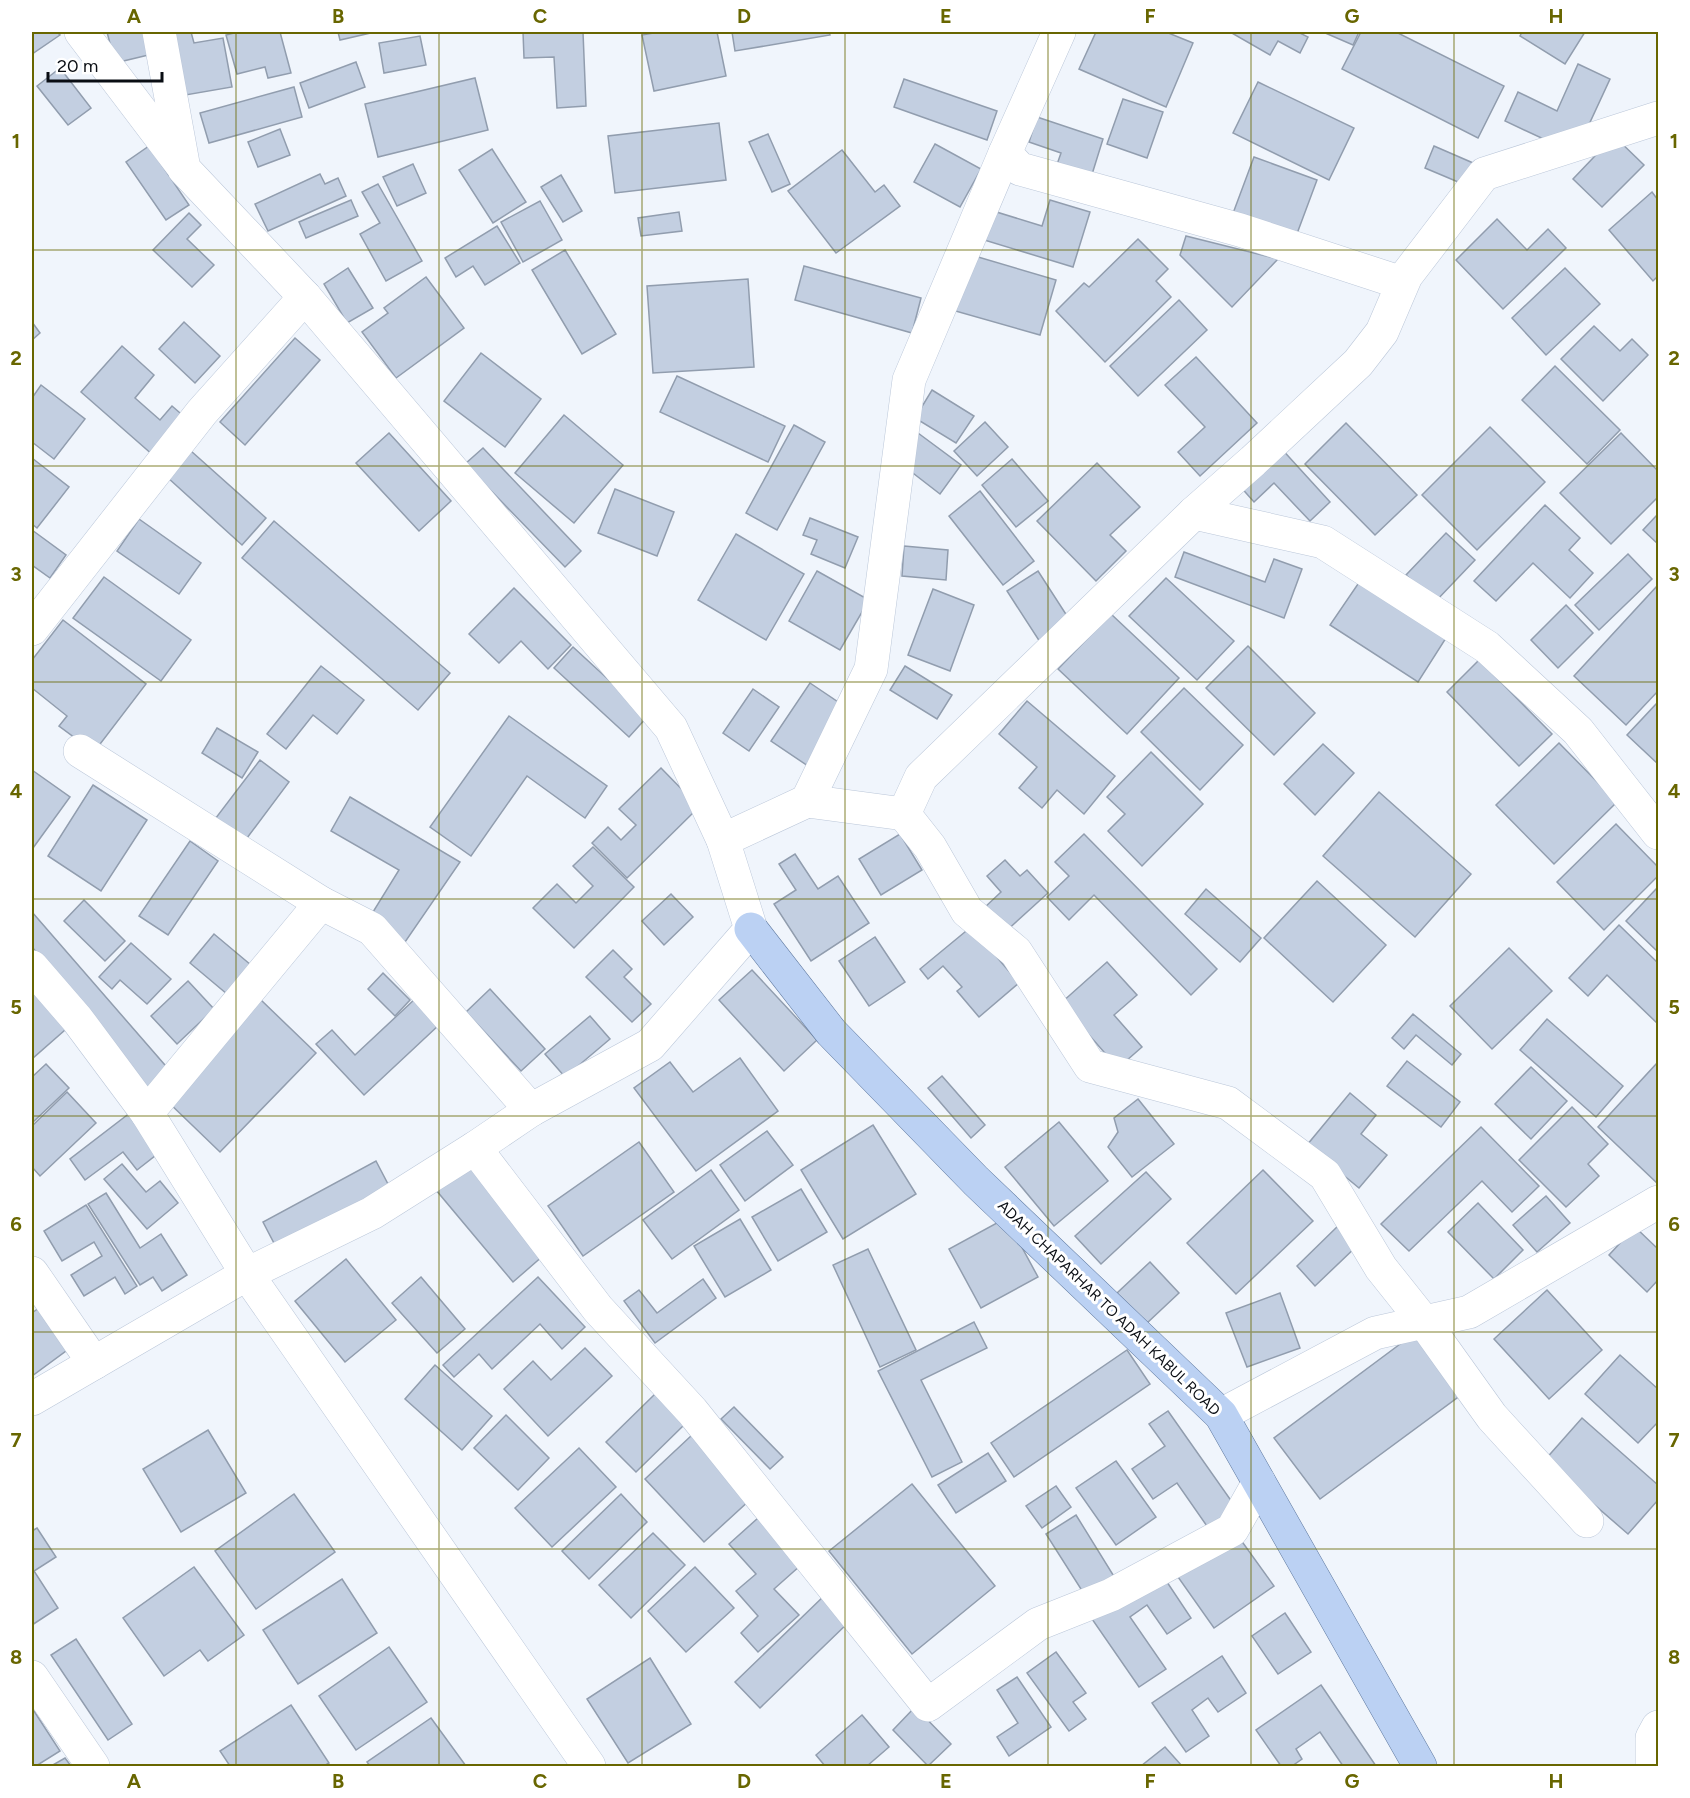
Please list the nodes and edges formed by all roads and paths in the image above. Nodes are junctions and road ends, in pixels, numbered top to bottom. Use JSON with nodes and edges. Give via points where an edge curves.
{"nodes":[{"id":1,"x":81,"y":32,"type":"edge"},
{"id":2,"x":159,"y":32,"type":"edge"},
{"id":3,"x":1059,"y":32,"type":"edge"},
{"id":4,"x":1659,"y":117,"type":"edge"},
{"id":5,"x":1005,"y":153,"type":"junction"},
{"id":6,"x":184,"y":169,"type":"junction"},
{"id":7,"x":1402,"y":283,"type":"junction"},
{"id":8,"x":305,"y":297,"type":"junction"},
{"id":9,"x":1194,"y":513,"type":"junction"},
{"id":10,"x":33,"y":624,"type":"edge"},
{"id":11,"x":80,"y":751,"type":"dead end"},
{"id":12,"x":807,"y":801,"type":"junction"},
{"id":13,"x":904,"y":814,"type":"junction"},
{"id":14,"x":1659,"y":833,"type":"edge"},
{"id":15,"x":723,"y":840,"type":"junction"},
{"id":16,"x":321,"y":903,"type":"junction"},
{"id":17,"x":752,"y":929,"type":"junction"},
{"id":18,"x":32,"y":967,"type":"edge"},
{"id":19,"x":531,"y":1110,"type":"junction"},
{"id":20,"x":147,"y":1113,"type":"junction"},
{"id":21,"x":476,"y":1148,"type":"junction"},
{"id":22,"x":1659,"y":1202,"type":"edge"},
{"id":23,"x":32,"y":1273,"type":"edge"},
{"id":24,"x":247,"y":1274,"type":"junction"},
{"id":25,"x":1424,"y":1322,"type":"junction"},
{"id":26,"x":94,"y":1363,"type":"junction"},
{"id":27,"x":32,"y":1399,"type":"edge"},
{"id":28,"x":1221,"y":1415,"type":"junction"},
{"id":29,"x":1259,"y":1482,"type":"junction"},
{"id":30,"x":1587,"y":1521,"type":"dead end"},
{"id":31,"x":32,"y":1677,"type":"edge"},
{"id":32,"x":1659,"y":1727,"type":"edge"},
{"id":33,"x":93,"y":1767,"type":"edge"},
{"id":34,"x":588,"y":1767,"type":"edge"},
{"id":35,"x":1420,"y":1767,"type":"edge"},
{"id":36,"x":1652,"y":1767,"type":"edge"}],
"edges":[{"from":1,"to":6,"type":"street"},
{"from":2,"to":6,"type":"street"},
{"from":3,"to":5,"type":"street"},
{"from":4,"to":7,"type":"street","via":[[1484,174]]},
{"from":5,"to":7,"type":"street","via":[[1020,169],[1240,230]]},
{"from":5,"to":12,"type":"street","via":[[909,380],[871,669]]},
{"from":6,"to":8,"type":"street"},
{"from":7,"to":9,"type":"street","via":[[1382,332],[1358,363]]},
{"from":8,"to":10,"type":"street","via":[[202,412]]},
{"from":8,"to":15,"type":"street","via":[[671,728]]},
{"from":9,"to":13,"type":"street","via":[[921,777]]},
{"from":9,"to":14,"type":"street","via":[[1323,542],[1487,647],[1578,731]]},
{"from":11,"to":16,"type":"street"},
{"from":12,"to":13,"type":"street"},
{"from":12,"to":15,"type":"street"},
{"from":13,"to":25,"type":"street","via":[[930,848],[967,911],[1016,952],[1090,1066],[1228,1103],[1325,1175],[1381,1268]]},
{"from":15,"to":17,"type":"street"},
{"from":16,"to":19,"type":"street","via":[[372,929]]},
{"from":16,"to":20,"type":"street"},
{"from":17,"to":19,"type":"street","via":[[650,1045]]},
{"from":17,"to":28,"type":"main road","name":"ADAH CHAPARHAR TO ADAH KABUL ROAD","via":[[831,1032],[976,1181]]},
{"from":18,"to":20,"type":"street","via":[[77,1019]]},
{"from":19,"to":21,"type":"street"},
{"from":20,"to":24,"type":"street"},
{"from":21,"to":24,"type":"street","via":[[372,1213]]},
{"from":21,"to":29,"type":"street","via":[[598,1308],[692,1411],[928,1705],[1038,1624],[1111,1595],[1232,1530]]},
{"from":22,"to":25,"type":"street","via":[[1469,1312]]},
{"from":23,"to":26,"type":"street"},
{"from":24,"to":26,"type":"street"},
{"from":24,"to":34,"type":"street"},
{"from":25,"to":28,"type":"street","via":[[1375,1333]]},
{"from":25,"to":30,"type":"street","via":[[1492,1417]]},
{"from":26,"to":27,"type":"street"},
{"from":28,"to":29,"type":"main road","name":"ADAH CHAPARHAR TO ADAH KABUL ROAD"},
{"from":29,"to":35,"type":"main road","name":"ADAH CHAPARHAR TO ADAH KABUL ROAD"},
{"from":31,"to":33,"type":"street"},
{"from":32,"to":36,"type":"street","via":[[1652,1738]]}]}
